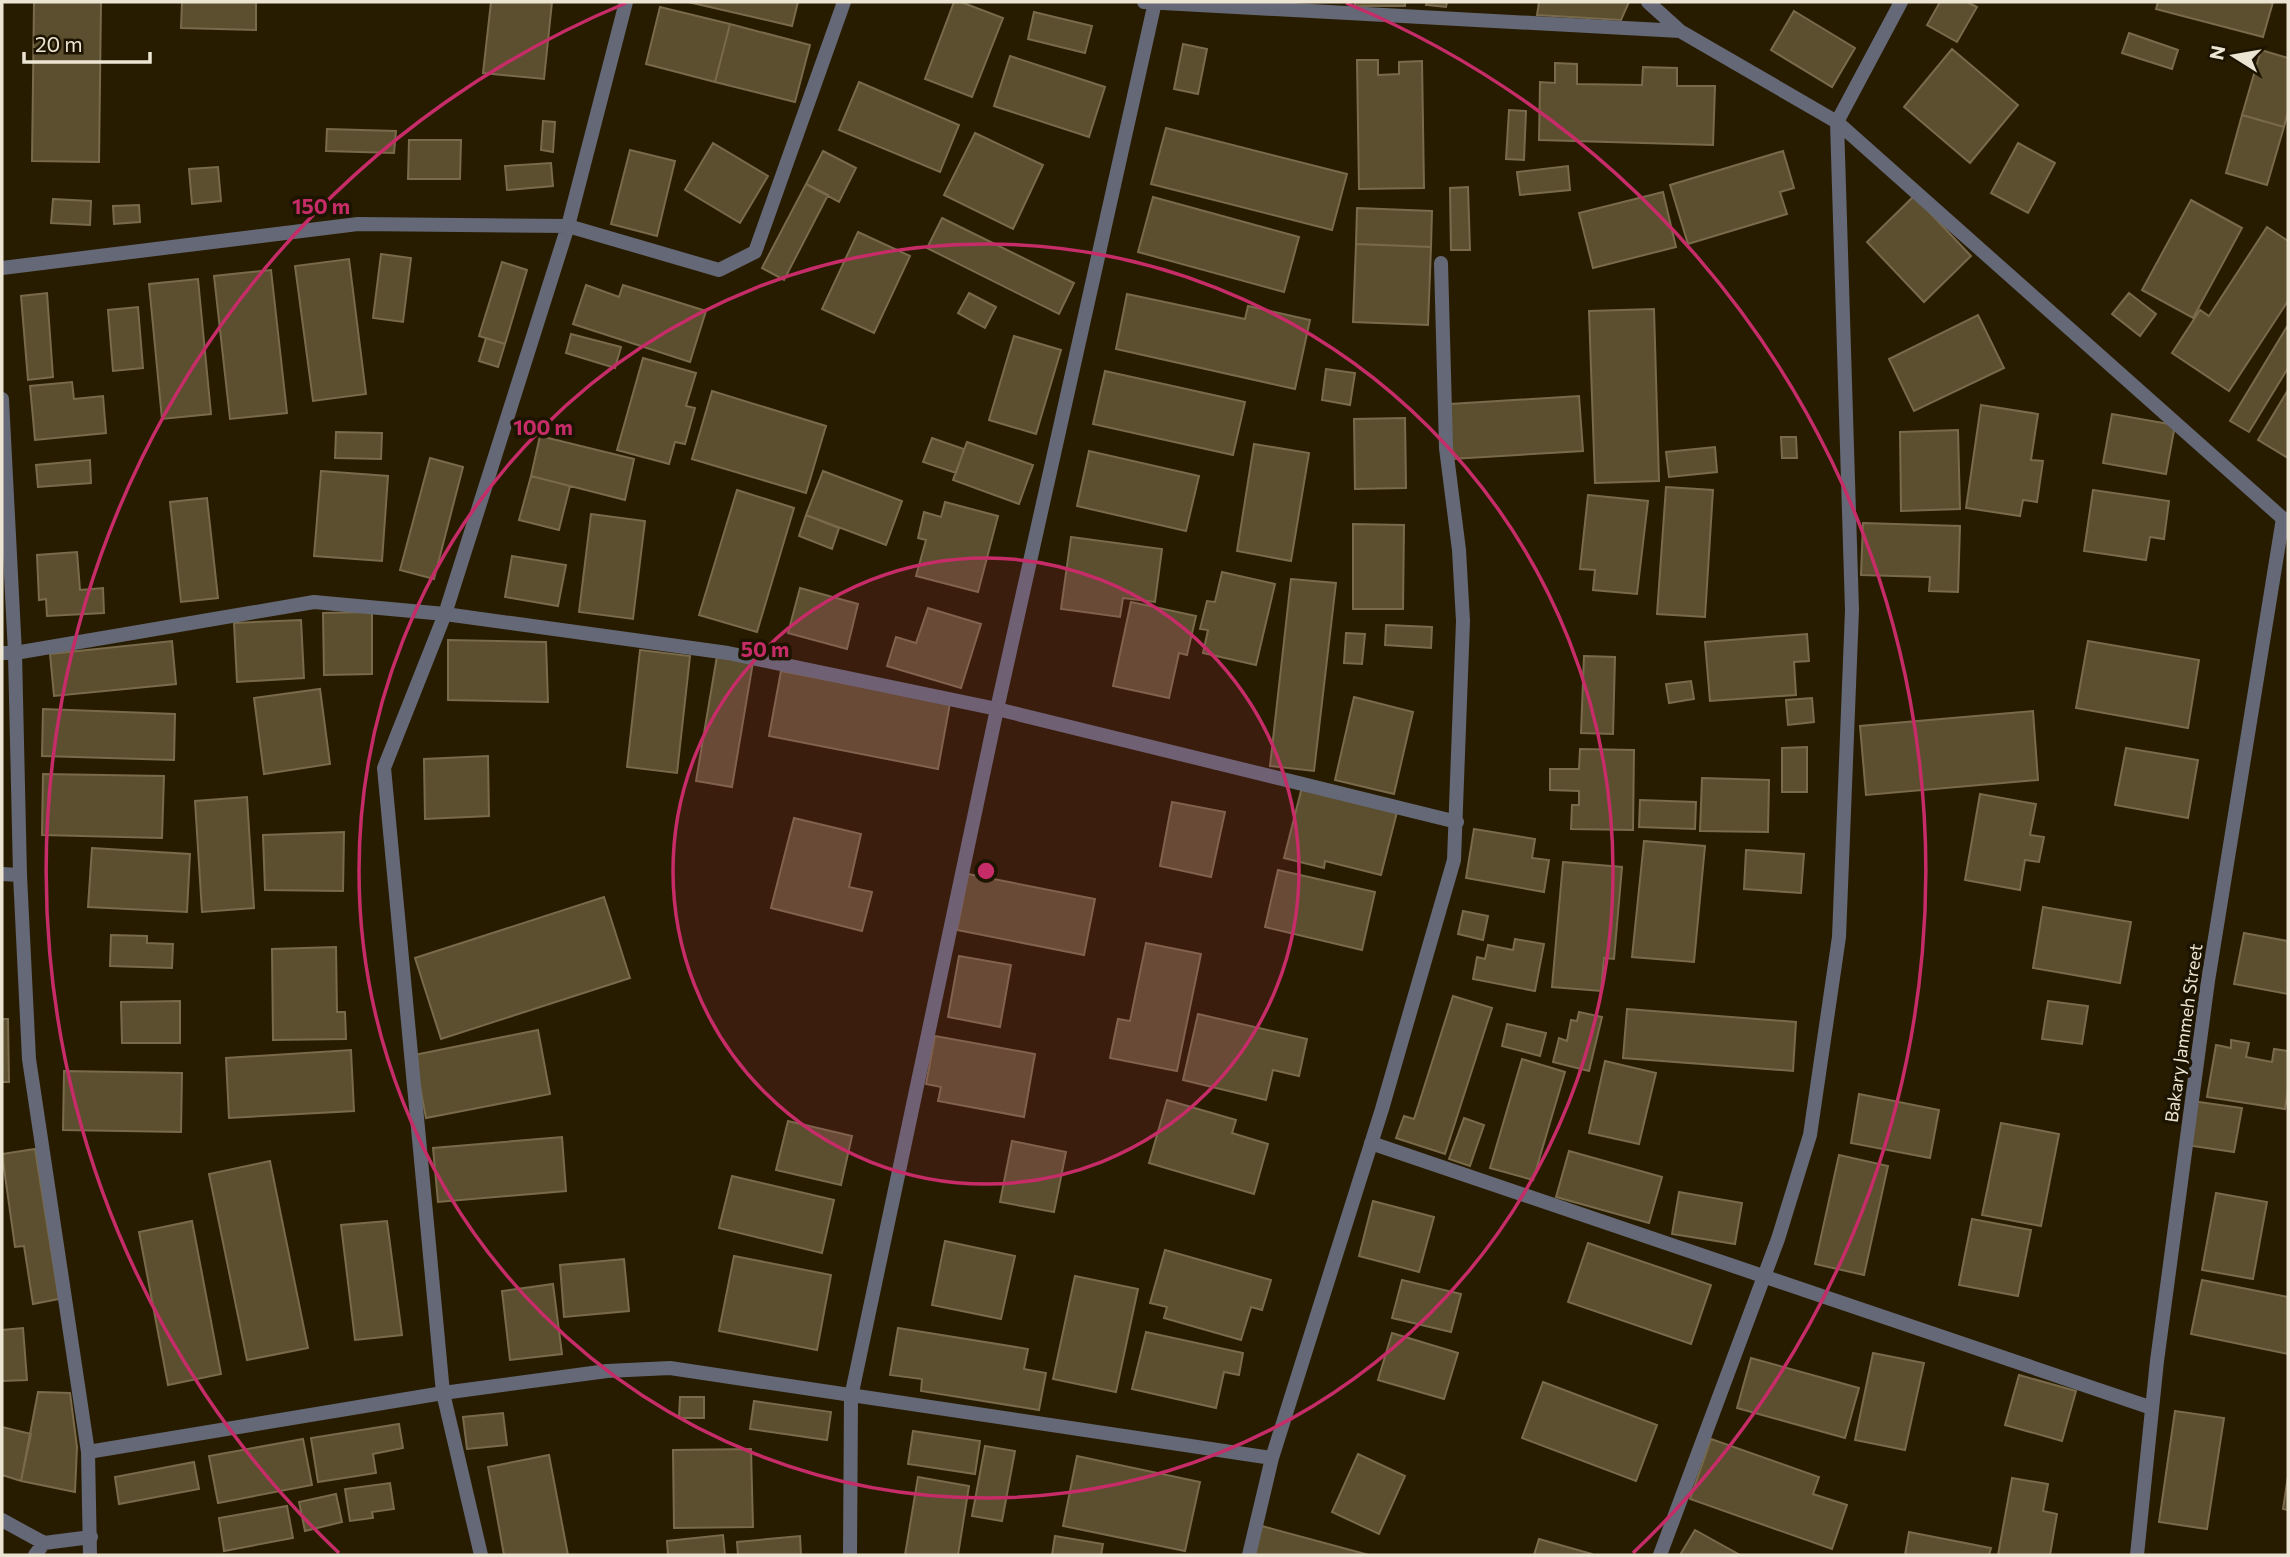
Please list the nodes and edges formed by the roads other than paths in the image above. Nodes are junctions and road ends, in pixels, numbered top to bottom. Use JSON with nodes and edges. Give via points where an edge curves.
{"nodes":[{"id":1,"x":626,"y":2,"type":"edge"},
{"id":2,"x":844,"y":2,"type":"edge"},
{"id":3,"x":1151,"y":2,"type":"edge"},
{"id":4,"x":1648,"y":2,"type":"edge"},
{"id":5,"x":1901,"y":2,"type":"edge"},
{"id":6,"x":1680,"y":31,"type":"junction"},
{"id":7,"x":1837,"y":122,"type":"junction"},
{"id":8,"x":568,"y":226,"type":"junction"},
{"id":9,"x":1441,"y":263,"type":"dead end"},
{"id":10,"x":2,"y":268,"type":"edge"},
{"id":11,"x":2,"y":399,"type":"edge"},
{"id":12,"x":2286,"y":521,"type":"edge"},
{"id":13,"x":445,"y":614,"type":"junction"},
{"id":14,"x":9,"y":653,"type":"edge"},
{"id":15,"x":997,"y":709,"type":"junction"},
{"id":16,"x":1457,"y":822,"type":"junction"},
{"id":17,"x":2,"y":874,"type":"edge"},
{"id":18,"x":20,"y":875,"type":"junction"},
{"id":19,"x":1371,"y":1143,"type":"junction"},
{"id":20,"x":1765,"y":1276,"type":"junction"},
{"id":21,"x":443,"y":1393,"type":"junction"},
{"id":22,"x":851,"y":1397,"type":"junction"},
{"id":23,"x":2152,"y":1408,"type":"junction"},
{"id":24,"x":88,"y":1452,"type":"junction"},
{"id":25,"x":1272,"y":1458,"type":"junction"},
{"id":26,"x":2,"y":1520,"type":"edge"},
{"id":27,"x":91,"y":1537,"type":"junction"},
{"id":28,"x":40,"y":1549,"type":"edge"},
{"id":29,"x":90,"y":1555,"type":"edge"},
{"id":30,"x":481,"y":1555,"type":"edge"},
{"id":31,"x":850,"y":1555,"type":"edge"},
{"id":32,"x":1249,"y":1555,"type":"edge"},
{"id":33,"x":1660,"y":1555,"type":"edge"},
{"id":34,"x":2137,"y":1555,"type":"edge"}],
"edges":[{"from":1,"to":8,"type":"street"},
{"from":2,"to":8,"type":"street","via":[[755,253],[719,270]]},
{"from":3,"to":6,"type":"street"},
{"from":3,"to":15,"type":"street"},
{"from":4,"to":6,"type":"street"},
{"from":5,"to":7,"type":"street"},
{"from":6,"to":7,"type":"street"},
{"from":7,"to":12,"type":"street"},
{"from":7,"to":20,"type":"street","via":[[1852,610],[1839,937],[1810,1135]]},
{"from":8,"to":10,"type":"street","via":[[358,224]]},
{"from":8,"to":13,"type":"street"},
{"from":9,"to":16,"type":"street","via":[[1446,448],[1459,550],[1462,621]]},
{"from":11,"to":14,"type":"street"},
{"from":12,"to":23,"type":"street","name":"Bakary Jammeh Street","via":[[2208,981]]},
{"from":13,"to":14,"type":"street","via":[[314,601]]},
{"from":13,"to":15,"type":"street","via":[[728,653]]},
{"from":13,"to":21,"type":"street","via":[[384,768]]},
{"from":14,"to":18,"type":"street"},
{"from":15,"to":16,"type":"street"},
{"from":15,"to":22,"type":"street"},
{"from":16,"to":19,"type":"street","via":[[1454,860]]},
{"from":17,"to":18,"type":"street"},
{"from":18,"to":24,"type":"street","via":[[29,1059]]},
{"from":19,"to":20,"type":"street"},
{"from":19,"to":25,"type":"street"},
{"from":20,"to":23,"type":"street"},
{"from":20,"to":33,"type":"street"},
{"from":21,"to":22,"type":"street","via":[[607,1371],[670,1368]]},
{"from":21,"to":24,"type":"street"},
{"from":21,"to":30,"type":"street"},
{"from":22,"to":25,"type":"street"},
{"from":22,"to":31,"type":"street"},
{"from":23,"to":34,"type":"street","name":"Bakary Jammeh Street"},
{"from":24,"to":27,"type":"street"},
{"from":25,"to":32,"type":"street"},
{"from":26,"to":28,"type":"street"},
{"from":27,"to":28,"type":"street"},
{"from":27,"to":29,"type":"street"}]}
